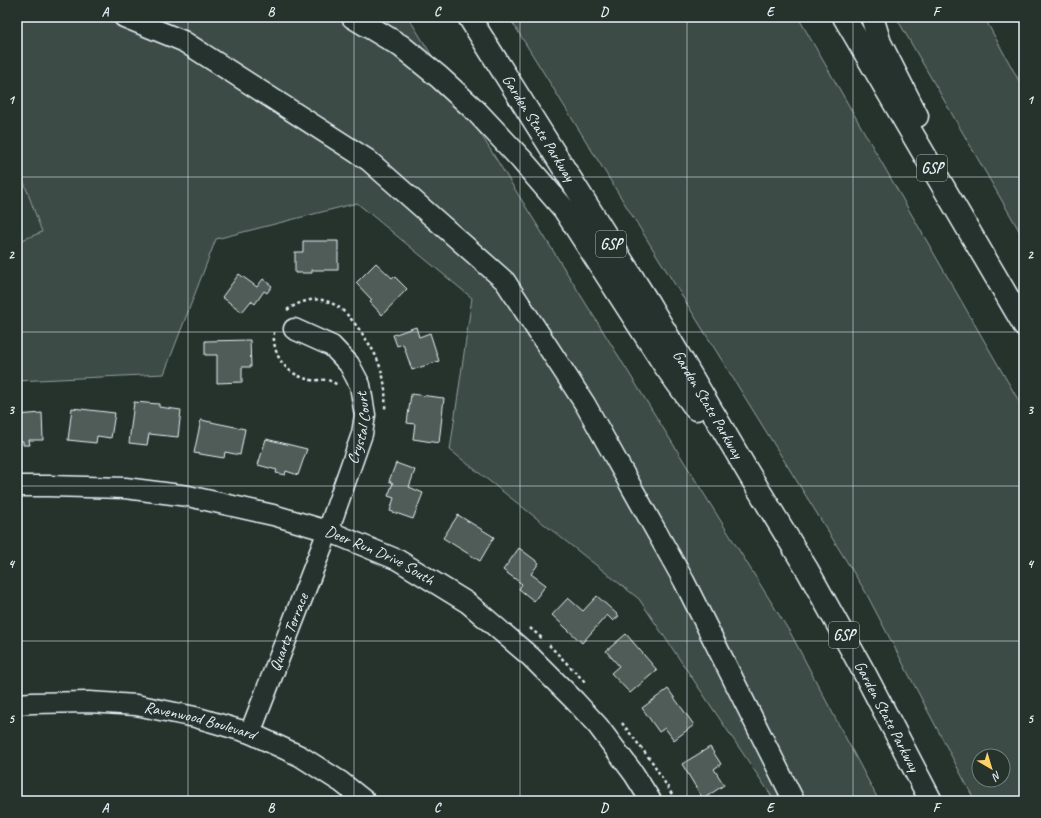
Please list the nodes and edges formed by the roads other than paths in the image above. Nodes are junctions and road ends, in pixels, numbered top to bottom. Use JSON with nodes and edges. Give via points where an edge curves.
{"nodes":[{"id":1,"x":124,"y":17,"type":"edge"},
{"id":2,"x":353,"y":17,"type":"edge"},
{"id":3,"x":469,"y":17,"type":"edge"},
{"id":4,"x":844,"y":17,"type":"edge"},
{"id":5,"x":872,"y":17,"type":"edge"},
{"id":6,"x":1022,"y":322,"type":"edge"},
{"id":7,"x":294,"y":329,"type":"dead end"},
{"id":8,"x":749,"y":474,"type":"junction"},
{"id":9,"x":17,"y":486,"type":"edge"},
{"id":10,"x":328,"y":531,"type":"junction"},
{"id":11,"x":17,"y":704,"type":"edge"},
{"id":12,"x":250,"y":733,"type":"junction"},
{"id":13,"x":365,"y":801,"type":"edge"},
{"id":14,"x":651,"y":801,"type":"edge"},
{"id":15,"x":794,"y":801,"type":"edge"},
{"id":16,"x":931,"y":801,"type":"edge"}],
"edges":[{"from":1,"to":15,"type":"street","via":[[183,41],[368,160],[505,281],[585,404],[684,581]]},
{"from":2,"to":8,"type":"highway","via":[[401,46],[439,77],[476,111],[543,183],[564,209],[665,366],[707,425]]},
{"from":3,"to":8,"type":"highway","name":"Garden State Parkway","number":"GSP","via":[[649,304]]},
{"from":4,"to":6,"type":"highway","number":"GSP"},
{"from":5,"to":6,"type":"highway","via":[[880,43]]},
{"from":7,"to":10,"type":"street","name":"Crystal Court","via":[[332,346],[349,364],[360,385],[365,415],[362,434]]},
{"from":8,"to":16,"type":"highway","name":"Garden State Parkway","number":"GSP","via":[[812,578]]},
{"from":9,"to":10,"type":"street","name":"Deer Run Drive South","via":[[125,488],[188,496],[273,515]]},
{"from":10,"to":12,"type":"street","name":"Quartz Terrace"},
{"from":10,"to":14,"type":"street","name":"Deer Run Drive South","via":[[398,560],[468,603],[531,657],[575,701],[598,726]]},
{"from":11,"to":12,"type":"street","name":"Ravenwood Boulevard","via":[[88,702],[136,705],[195,717]]},
{"from":12,"to":13,"type":"street","name":"Ravenwood Boulevard","via":[[300,756]]}]}
